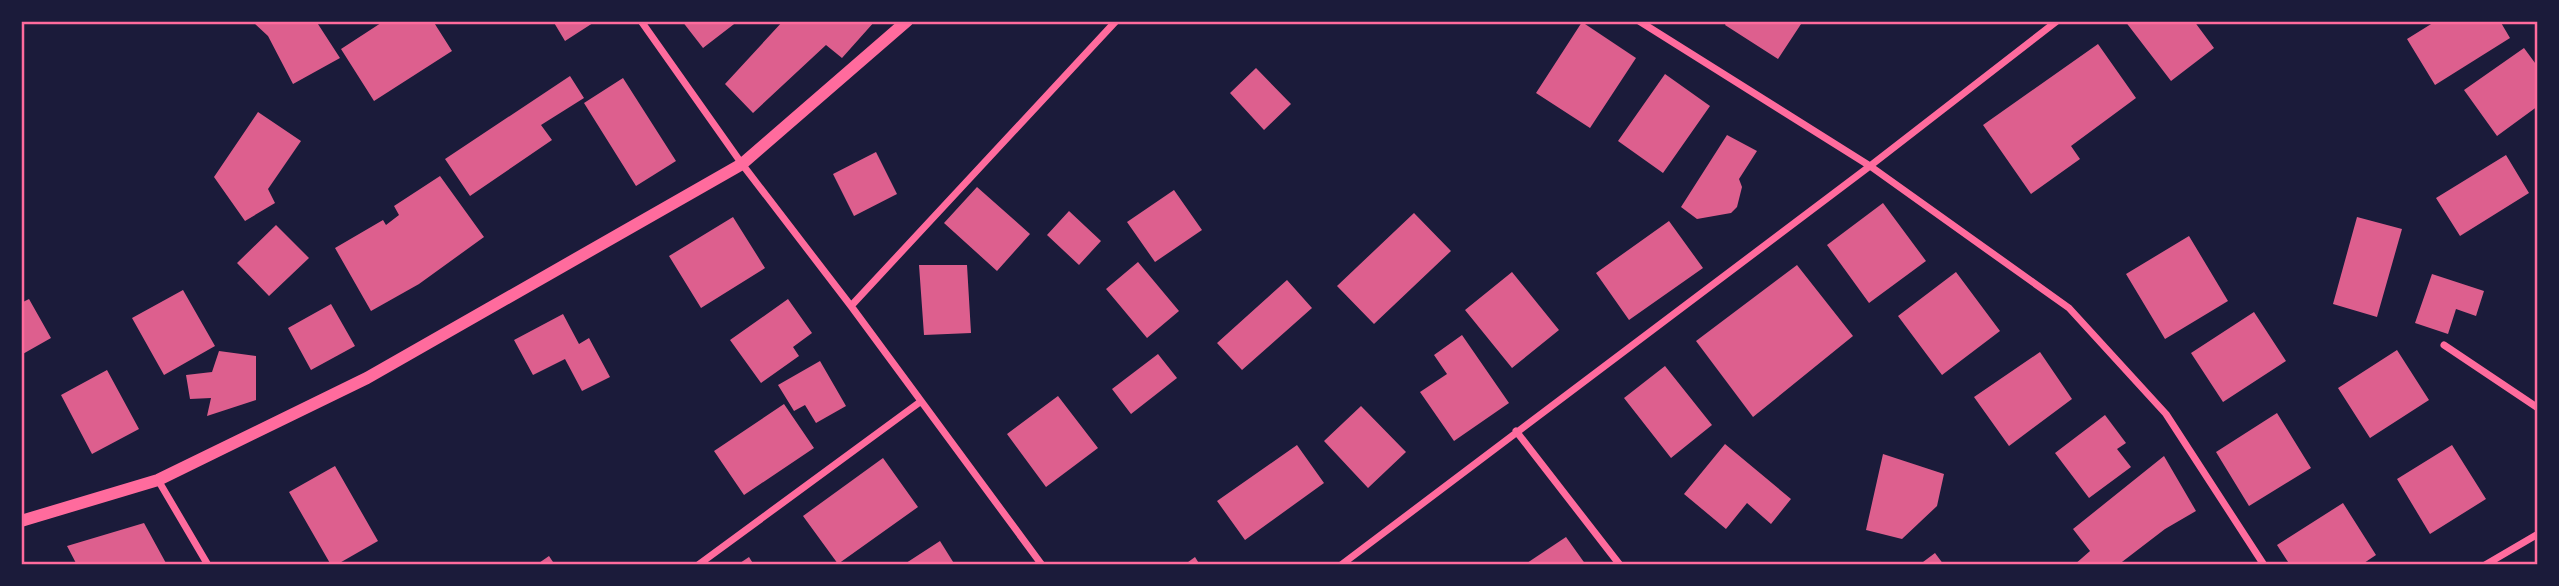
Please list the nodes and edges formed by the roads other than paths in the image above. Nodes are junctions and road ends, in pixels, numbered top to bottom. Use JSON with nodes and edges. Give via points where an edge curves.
{"nodes":[{"id":1,"x":641,"y":21,"type":"edge"},
{"id":2,"x":907,"y":21,"type":"edge"},
{"id":3,"x":1116,"y":21,"type":"edge"},
{"id":4,"x":1639,"y":21,"type":"edge"},
{"id":5,"x":2057,"y":21,"type":"edge"},
{"id":6,"x":742,"y":164,"type":"junction"},
{"id":7,"x":1870,"y":166,"type":"junction"},
{"id":8,"x":851,"y":306,"type":"junction"},
{"id":9,"x":2444,"y":345,"type":"dead end"},
{"id":10,"x":920,"y":402,"type":"junction"},
{"id":11,"x":2538,"y":408,"type":"edge"},
{"id":12,"x":1516,"y":431,"type":"junction"},
{"id":13,"x":158,"y":480,"type":"junction"},
{"id":14,"x":21,"y":521,"type":"edge"},
{"id":15,"x":2538,"y":534,"type":"edge"},
{"id":16,"x":208,"y":565,"type":"edge"},
{"id":17,"x":698,"y":565,"type":"edge"},
{"id":18,"x":1042,"y":565,"type":"edge"},
{"id":19,"x":1341,"y":565,"type":"edge"},
{"id":20,"x":1620,"y":565,"type":"edge"},
{"id":21,"x":2264,"y":565,"type":"edge"},
{"id":22,"x":2485,"y":565,"type":"edge"}],
"edges":[{"from":1,"to":6,"type":"street"},
{"from":2,"to":6,"type":"street"},
{"from":3,"to":8,"type":"street"},
{"from":4,"to":7,"type":"street"},
{"from":5,"to":7,"type":"street"},
{"from":6,"to":8,"type":"street"},
{"from":6,"to":13,"type":"street","via":[[367,378]]},
{"from":7,"to":12,"type":"street"},
{"from":7,"to":21,"type":"street","via":[[2069,308],[2166,414]]},
{"from":8,"to":10,"type":"street"},
{"from":9,"to":11,"type":"street"},
{"from":10,"to":17,"type":"street"},
{"from":10,"to":18,"type":"street"},
{"from":12,"to":19,"type":"street"},
{"from":12,"to":20,"type":"street"},
{"from":13,"to":14,"type":"street"},
{"from":13,"to":16,"type":"street"},
{"from":15,"to":22,"type":"street"}]}
